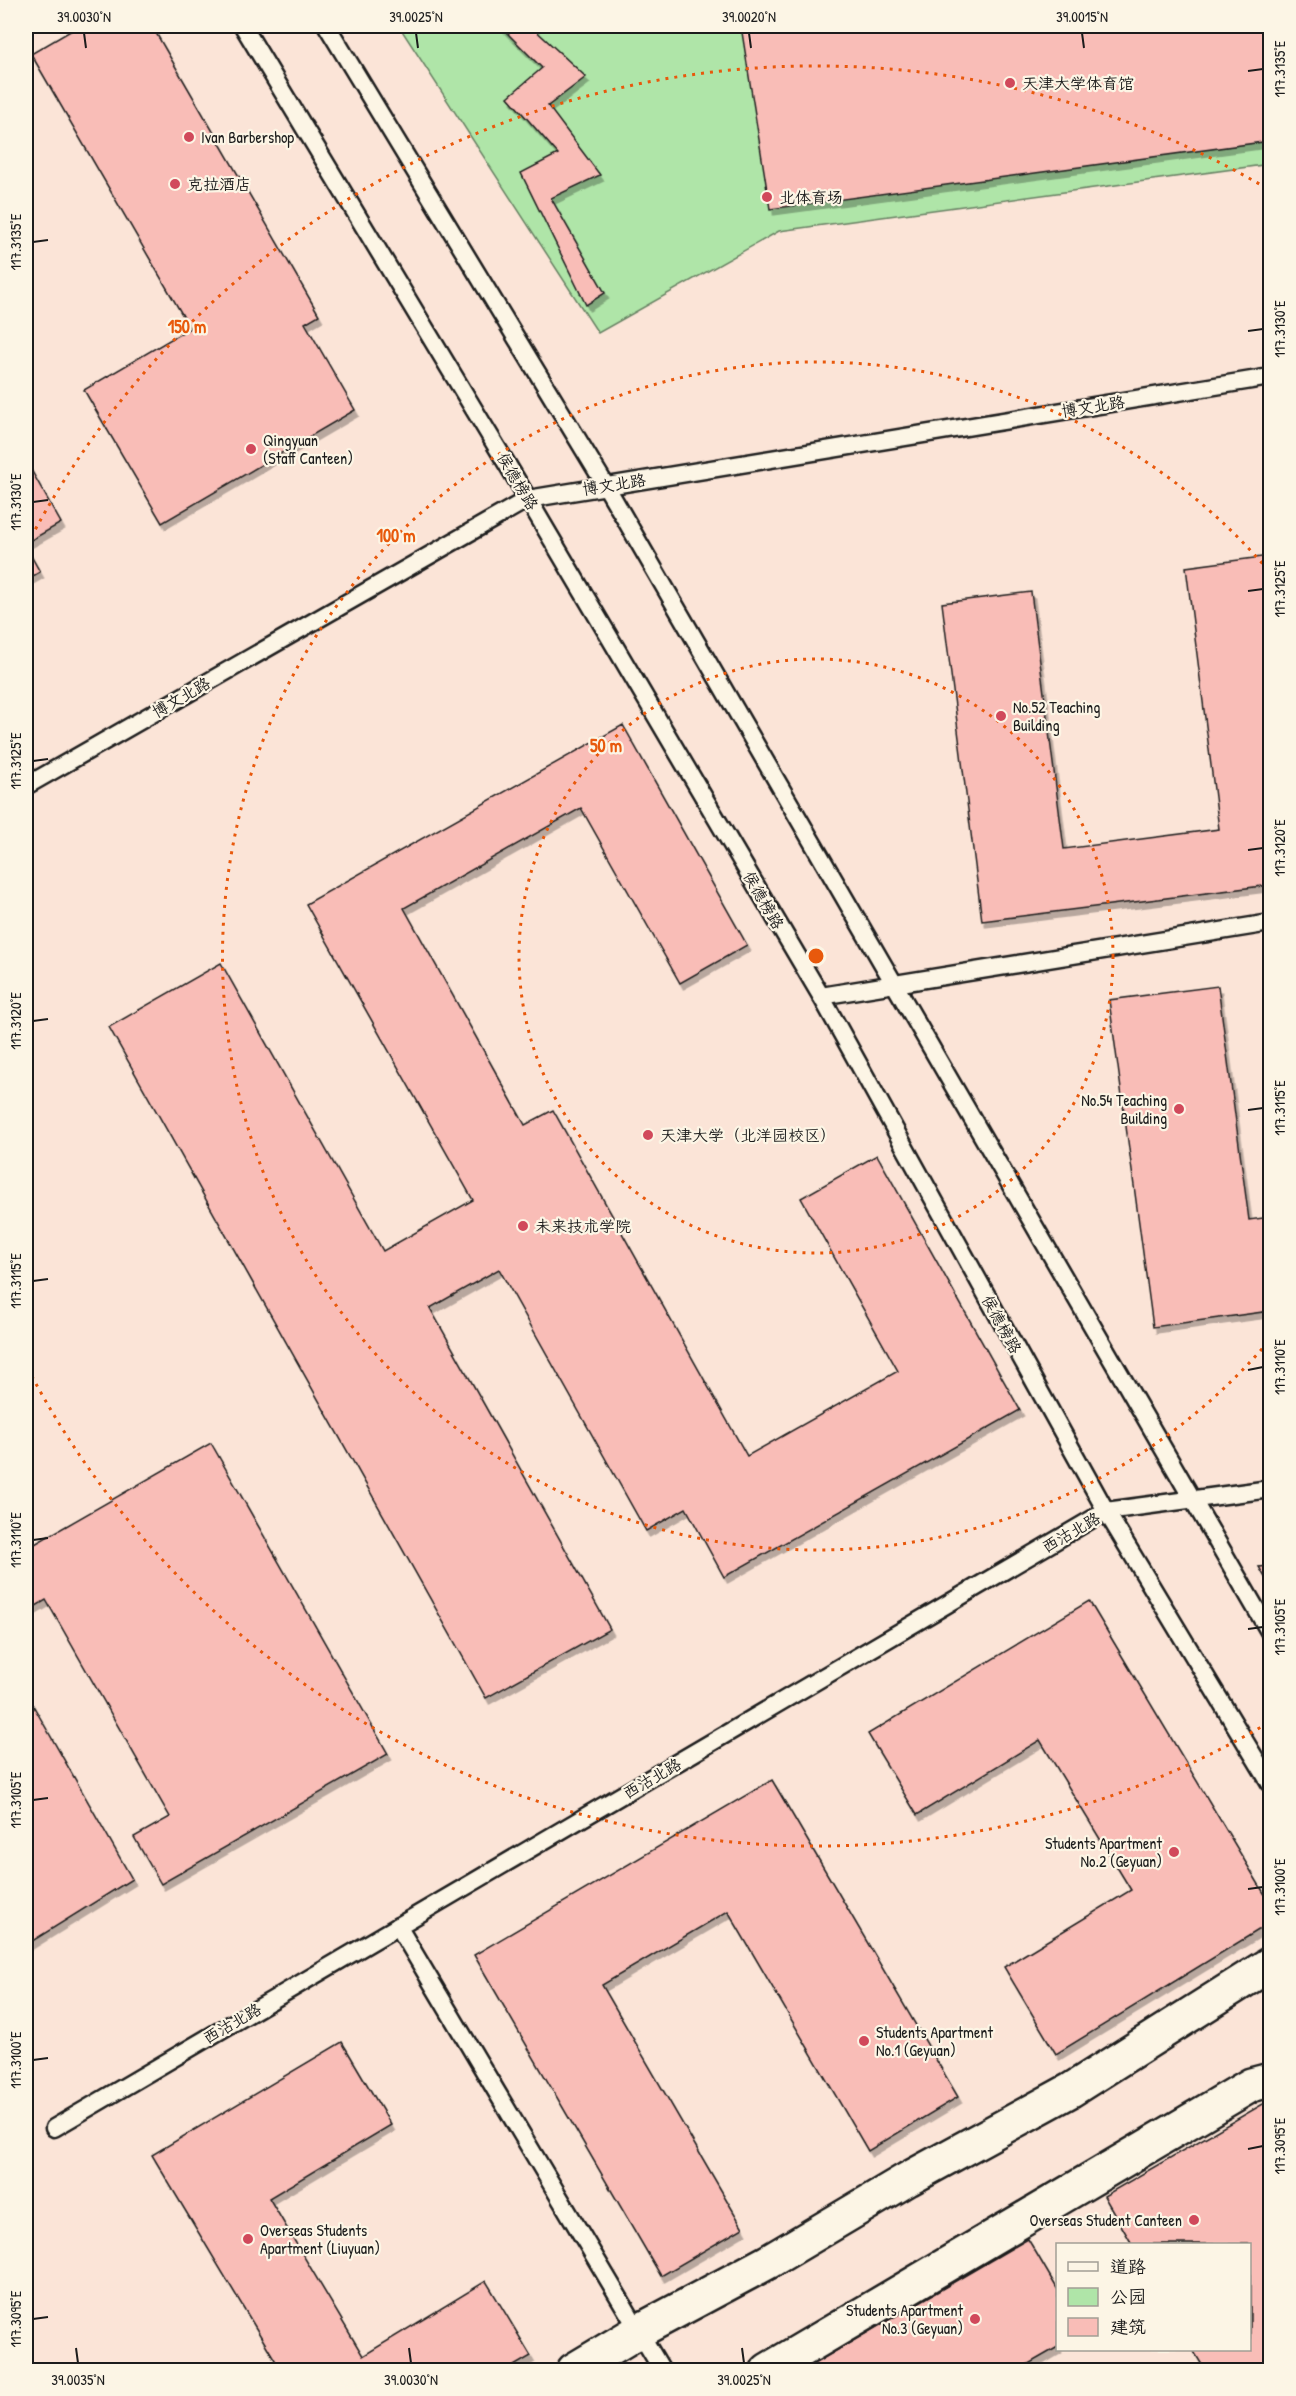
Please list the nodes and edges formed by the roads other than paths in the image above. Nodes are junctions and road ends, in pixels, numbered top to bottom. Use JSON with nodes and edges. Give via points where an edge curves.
{"nodes":[{"id":1,"x":243,"y":26,"type":"edge"},
{"id":2,"x":327,"y":26,"type":"edge"},
{"id":3,"x":1270,"y":377,"type":"edge"},
{"id":4,"x":606,"y":486,"type":"junction"},
{"id":5,"x":528,"y":499,"type":"junction"},
{"id":6,"x":26,"y":786,"type":"edge"},
{"id":7,"x":1270,"y":923,"type":"edge"},
{"id":8,"x":895,"y":984,"type":"junction"},
{"id":9,"x":820,"y":996,"type":"junction"},
{"id":10,"x":1270,"y":1489,"type":"edge"},
{"id":11,"x":1193,"y":1499,"type":"junction"},
{"id":12,"x":1106,"y":1511,"type":"junction"},
{"id":13,"x":1270,"y":1633,"type":"edge"},
{"id":14,"x":1270,"y":1783,"type":"edge"},
{"id":15,"x":398,"y":1926,"type":"junction"},
{"id":16,"x":1270,"y":1964,"type":"edge"},
{"id":17,"x":1270,"y":2080,"type":"edge"},
{"id":18,"x":54,"y":2128,"type":"dead end"},
{"id":19,"x":639,"y":2331,"type":"junction"},
{"id":20,"x":574,"y":2370,"type":"edge"},
{"id":21,"x":662,"y":2370,"type":"edge"},
{"id":22,"x":768,"y":2370,"type":"edge"}],
"edges":[{"from":1,"to":5,"type":"lane","name":"侯德榜路"},
{"from":2,"to":4,"type":"lane"},
{"from":3,"to":4,"type":"lane","name":"博文北路"},
{"from":4,"to":5,"type":"lane","name":"博文北路"},
{"from":4,"to":8,"type":"lane"},
{"from":5,"to":6,"type":"lane","name":"博文北路"},
{"from":5,"to":9,"type":"lane","name":"侯德榜路"},
{"from":7,"to":8,"type":"lane"},
{"from":8,"to":9,"type":"lane"},
{"from":8,"to":11,"type":"lane"},
{"from":9,"to":12,"type":"lane","name":"侯德榜路"},
{"from":10,"to":11,"type":"lane","name":"西沽北路"},
{"from":11,"to":12,"type":"lane","name":"西沽北路"},
{"from":11,"to":13,"type":"lane"},
{"from":12,"to":14,"type":"lane","name":"侯德榜路"},
{"from":12,"to":15,"type":"lane","name":"西沽北路"},
{"from":15,"to":18,"type":"lane","name":"西沽北路"},
{"from":15,"to":19,"type":"lane"},
{"from":16,"to":19,"type":"street","via":[[1071,2090]]},
{"from":17,"to":22,"type":"street","via":[[1251,2085]]},
{"from":19,"to":20,"type":"street"},
{"from":19,"to":21,"type":"lane"}]}
